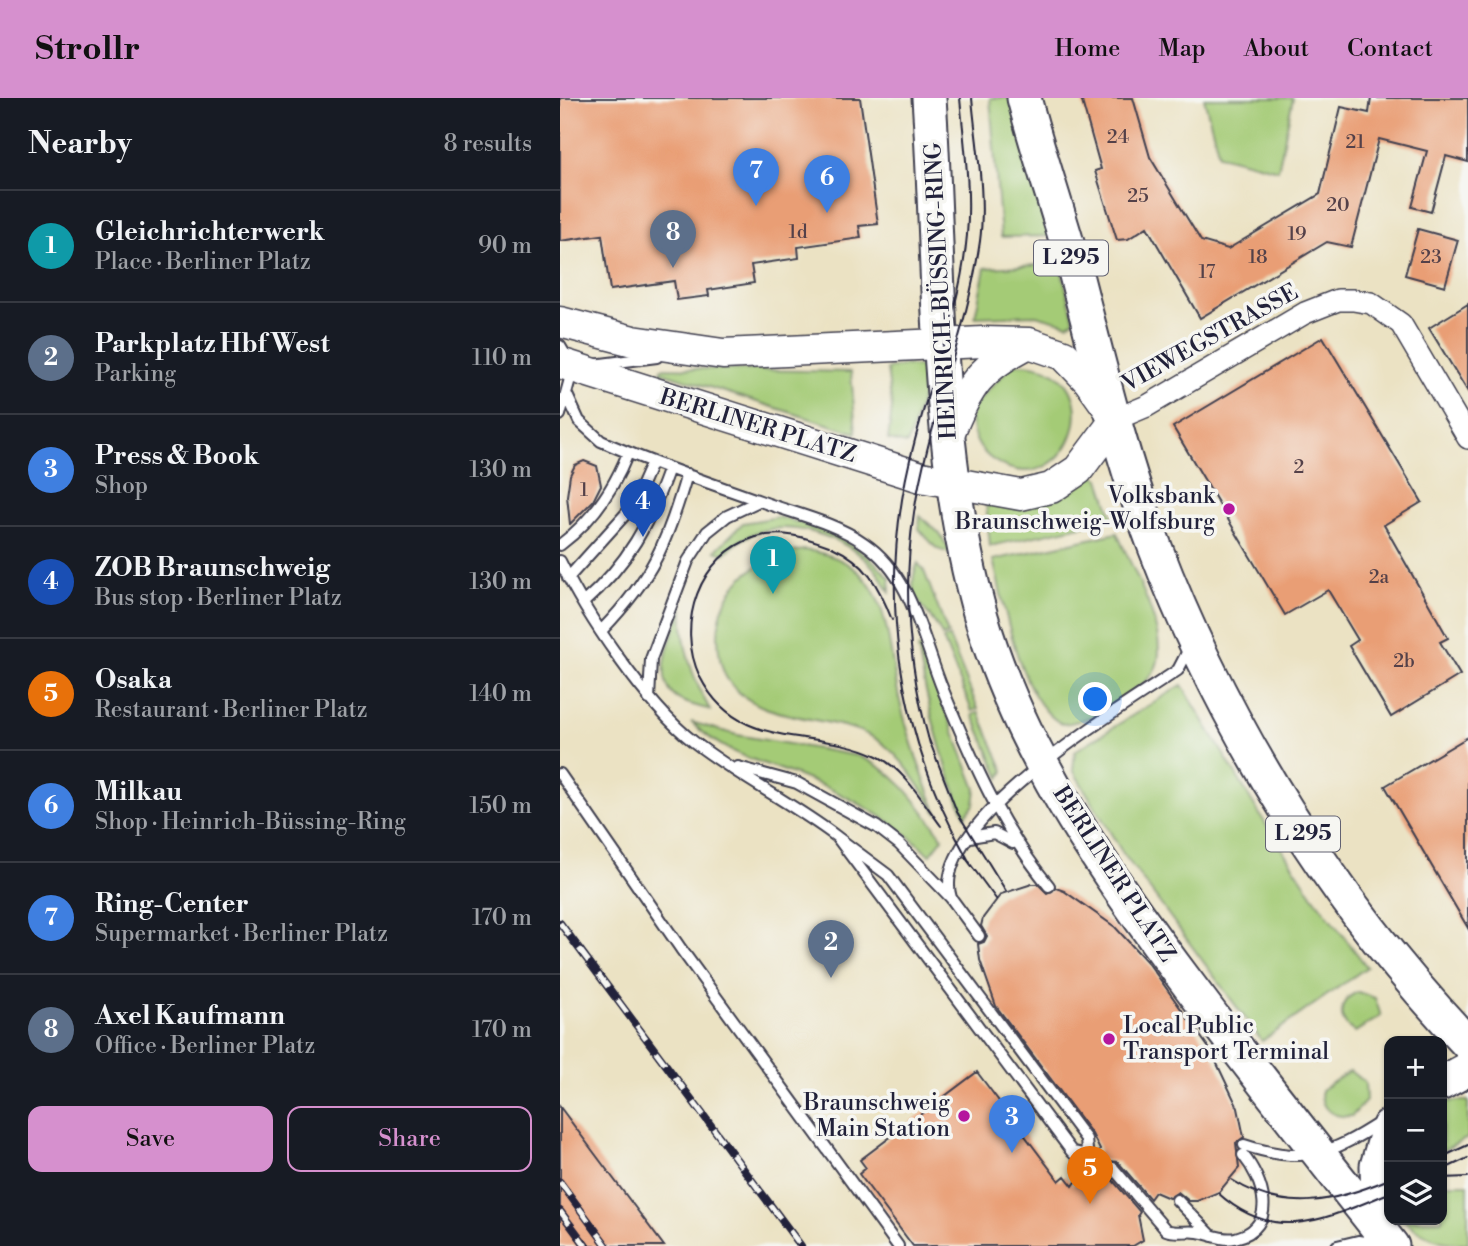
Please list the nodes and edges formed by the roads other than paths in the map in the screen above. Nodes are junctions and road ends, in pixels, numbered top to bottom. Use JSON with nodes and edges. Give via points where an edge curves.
{"nodes":[{"id":1,"x":929,"y":98,"type":"edge"},
{"id":2,"x":1024,"y":98,"type":"edge"},
{"id":3,"x":560,"y":322,"type":"edge"},
{"id":4,"x":1030,"y":343,"type":"junction"},
{"id":5,"x":943,"y":344,"type":"junction"},
{"id":6,"x":723,"y":354,"type":"junction"},
{"id":7,"x":565,"y":368,"type":"edge"},
{"id":8,"x":560,"y":415,"type":"edge"},
{"id":9,"x":1116,"y":419,"type":"junction"},
{"id":10,"x":948,"y":436,"type":"junction"},
{"id":11,"x":1468,"y":438,"type":"edge"},
{"id":12,"x":628,"y":453,"type":"junction"},
{"id":13,"x":652,"y":462,"type":"junction"},
{"id":14,"x":669,"y":467,"type":"junction"},
{"id":15,"x":687,"y":474,"type":"junction"},
{"id":16,"x":954,"y":485,"type":"junction"},
{"id":17,"x":759,"y":501,"type":"junction"},
{"id":18,"x":560,"y":545,"type":"edge"},
{"id":19,"x":560,"y":561,"type":"edge"},
{"id":20,"x":568,"y":578,"type":"junction"},
{"id":21,"x":583,"y":603,"type":"junction"},
{"id":22,"x":602,"y":630,"type":"junction"},
{"id":23,"x":1193,"y":638,"type":"junction"},
{"id":24,"x":649,"y":698,"type":"junction"},
{"id":25,"x":1042,"y":762,"type":"junction"},
{"id":26,"x":722,"y":763,"type":"junction"},
{"id":27,"x":560,"y":774,"type":"edge"},
{"id":28,"x":995,"y":807,"type":"junction"},
{"id":29,"x":837,"y":837,"type":"junction"},
{"id":30,"x":969,"y":837,"type":"junction"},
{"id":31,"x":1018,"y":847,"type":"junction"},
{"id":32,"x":1049,"y":886,"type":"dead end"},
{"id":33,"x":951,"y":898,"type":"junction"},
{"id":34,"x":979,"y":936,"type":"dead end"},
{"id":35,"x":1468,"y":1044,"type":"edge"},
{"id":36,"x":1468,"y":1069,"type":"edge"},
{"id":37,"x":1447,"y":1080,"type":"edge"},
{"id":38,"x":1384,"y":1119,"type":"edge"},
{"id":39,"x":1384,"y":1143,"type":"edge"},
{"id":40,"x":1072,"y":1152,"type":"junction"},
{"id":41,"x":1319,"y":1155,"type":"junction"},
{"id":42,"x":1177,"y":1200,"type":"dead end"},
{"id":43,"x":1211,"y":1235,"type":"junction"},
{"id":44,"x":1389,"y":1242,"type":"edge"},
{"id":45,"x":898,"y":1246,"type":"edge"},
{"id":46,"x":1227,"y":1246,"type":"edge"},
{"id":47,"x":1337,"y":1246,"type":"edge"}],
"edges":[{"from":1,"to":5,"type":"main road","name":"HEINRICH-BÜSSING-RING"},
{"from":2,"to":9,"type":"main road","number":"L 295"},
{"from":3,"to":6,"type":"main road","via":[[633,341]]},
{"from":4,"to":5,"type":"main road"},
{"from":4,"to":9,"type":"main road","via":[[1064,355]]},
{"from":4,"to":10,"type":"main road","via":[[984,370],[972,384]]},
{"from":5,"to":6,"type":"main road"},
{"from":5,"to":10,"type":"main road","name":"HEINRICH-BÜSSING-RING"},
{"from":6,"to":7,"type":"lane","via":[[630,358]]},
{"from":7,"to":8,"type":"lane"},
{"from":7,"to":12,"type":"lane","via":[[579,421],[601,441]]},
{"from":7,"to":16,"type":"main road","name":"BERLINER PLATZ"},
{"from":9,"to":11,"type":"street","name":"VIEWEGSTRASSE","via":[[1147,406],[1305,313],[1338,300],[1353,300],[1371,303],[1401,324]]},
{"from":9,"to":16,"type":"main road","via":[[1078,470],[1051,488],[1021,495]]},
{"from":9,"to":23,"type":"main road","number":"L 295","via":[[1155,547]]},
{"from":10,"to":16,"type":"main road","name":"HEINRICH-BÜSSING-RING"},
{"from":12,"to":13,"type":"lane"},
{"from":12,"to":18,"type":"lane","via":[[617,481],[596,511]]},
{"from":13,"to":14,"type":"lane"},
{"from":13,"to":20,"type":"lane","via":[[632,507]]},
{"from":14,"to":15,"type":"lane"},
{"from":14,"to":21,"type":"lane","via":[[650,520],[635,545],[609,581]]},
{"from":15,"to":17,"type":"lane"},
{"from":15,"to":22,"type":"lane","via":[[672,528],[649,576]]},
{"from":16,"to":25,"type":"main road","name":"BERLINER PLATZ","via":[[986,634]]},
{"from":17,"to":24,"type":"lane","via":[[708,531],[688,561],[651,659]]},
{"from":17,"to":28,"type":"lane","via":[[845,532],[866,544],[895,573],[909,596],[943,690]]},
{"from":19,"to":20,"type":"lane"},
{"from":20,"to":21,"type":"lane"},
{"from":21,"to":22,"type":"lane"},
{"from":22,"to":24,"type":"lane"},
{"from":23,"to":25,"type":"lane","via":[[1178,670]]},
{"from":23,"to":35,"type":"main road","number":"L 295","via":[[1233,719],[1301,831],[1379,939]]},
{"from":24,"to":26,"type":"lane"},
{"from":25,"to":28,"type":"lane"},
{"from":25,"to":41,"type":"main road","name":"BERLINER PLATZ","via":[[1087,842],[1130,905]]},
{"from":26,"to":29,"type":"lane","via":[[794,805]]},
{"from":26,"to":33,"type":"lane","via":[[797,783],[877,827]]},
{"from":27,"to":45,"type":"lane","via":[[681,949]]},
{"from":28,"to":30,"type":"lane"},
{"from":28,"to":31,"type":"lane"},
{"from":29,"to":40,"type":"lane"},
{"from":29,"to":40,"type":"lane","via":[[888,875],[1086,1139],[1087,1150],[1077,1155]]},
{"from":30,"to":31,"type":"lane","via":[[994,833]]},
{"from":30,"to":33,"type":"lane","via":[[950,865]]},
{"from":31,"to":32,"type":"lane"},
{"from":33,"to":34,"type":"lane"},
{"from":36,"to":37,"type":"main road"},
{"from":38,"to":41,"type":"lane"},
{"from":39,"to":44,"type":"main road","via":[[1377,1166]]},
{"from":40,"to":43,"type":"lane","via":[[1088,1166],[1112,1168],[1166,1230]]},
{"from":41,"to":43,"type":"lane","via":[[1292,1157],[1244,1150],[1260,1181],[1264,1202],[1260,1219],[1234,1239]]},
{"from":41,"to":44,"type":"main road","name":"BERLINER PLATZ"},
{"from":42,"to":43,"type":"lane"},
{"from":43,"to":46,"type":"lane"},
{"from":44,"to":47,"type":"lane"}]}
